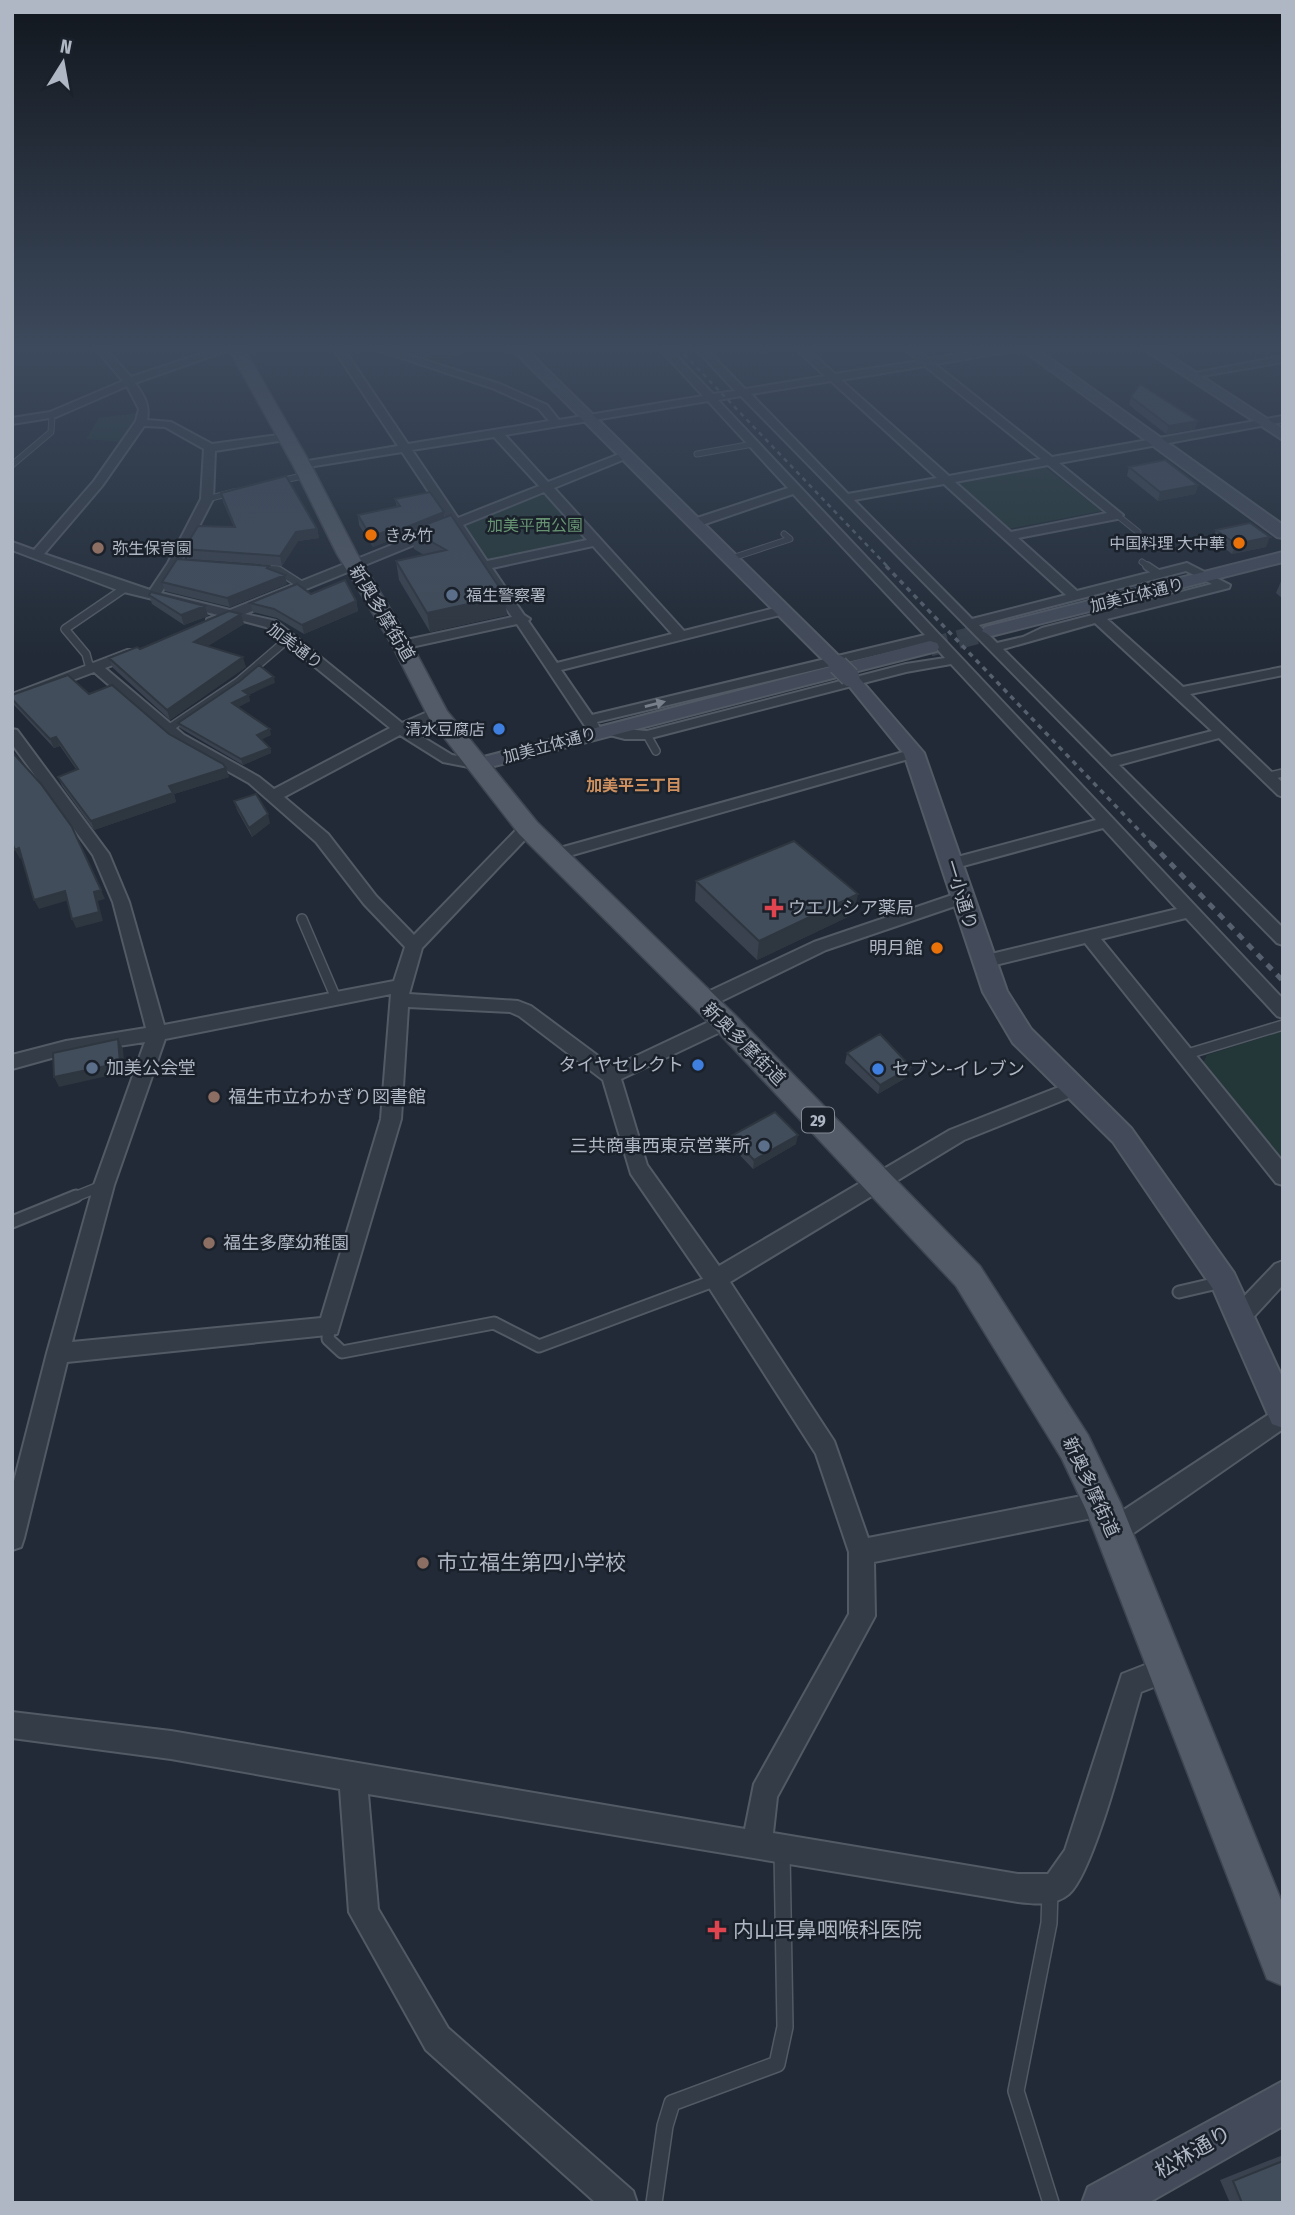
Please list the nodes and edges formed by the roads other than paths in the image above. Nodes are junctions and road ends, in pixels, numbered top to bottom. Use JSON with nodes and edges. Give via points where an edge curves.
{"nodes":[{"id":1,"x":28,"y":451,"type":"edge"},
{"id":2,"x":123,"y":451,"type":"edge"},
{"id":3,"x":210,"y":451,"type":"edge"},
{"id":4,"x":293,"y":451,"type":"edge"},
{"id":5,"x":391,"y":451,"type":"edge"},
{"id":6,"x":408,"y":451,"type":"edge"},
{"id":7,"x":513,"y":451,"type":"edge"},
{"id":8,"x":622,"y":451,"type":"edge"},
{"id":9,"x":712,"y":451,"type":"edge"},
{"id":10,"x":760,"y":451,"type":"edge"},
{"id":11,"x":799,"y":451,"type":"edge"},
{"id":12,"x":915,"y":451,"type":"edge"},
{"id":13,"x":1039,"y":451,"type":"edge"},
{"id":14,"x":1106,"y":451,"type":"edge"},
{"id":15,"x":1172,"y":451,"type":"edge"},
{"id":16,"x":697,"y":454,"type":"dead end"},
{"id":17,"x":626,"y":455,"type":"junction"},
{"id":18,"x":1051,"y":461,"type":"junction"},
{"id":19,"x":12,"y":465,"type":"edge"},
{"id":20,"x":305,"y":470,"type":"junction"},
{"id":21,"x":946,"y":480,"type":"junction"},
{"id":22,"x":269,"y":484,"type":"edge"},
{"id":23,"x":546,"y":488,"type":"junction"},
{"id":24,"x":796,"y":489,"type":"junction"},
{"id":25,"x":244,"y":490,"type":"edge"},
{"id":26,"x":845,"y":498,"type":"junction"},
{"id":27,"x":207,"y":499,"type":"junction"},
{"id":28,"x":1117,"y":515,"type":"junction"},
{"id":29,"x":695,"y":523,"type":"junction"},
{"id":30,"x":458,"y":524,"type":"junction"},
{"id":31,"x":1138,"y":532,"type":"dead end"},
{"id":32,"x":1283,"y":533,"type":"edge"},
{"id":33,"x":784,"y":534,"type":"dead end"},
{"id":34,"x":1008,"y":536,"type":"junction"},
{"id":35,"x":596,"y":542,"type":"junction"},
{"id":36,"x":15,"y":549,"type":"edge"},
{"id":37,"x":35,"y":556,"type":"junction"},
{"id":38,"x":732,"y":558,"type":"junction"},
{"id":39,"x":1283,"y":558,"type":"edge"},
{"id":40,"x":1142,"y":562,"type":"dead end"},
{"id":41,"x":486,"y":565,"type":"junction"},
{"id":42,"x":354,"y":566,"type":"junction"},
{"id":43,"x":252,"y":569,"type":"edge"},
{"id":44,"x":1159,"y":574,"type":"junction"},
{"id":45,"x":1208,"y":577,"type":"junction"},
{"id":46,"x":303,"y":586,"type":"junction"},
{"id":47,"x":125,"y":588,"type":"junction"},
{"id":48,"x":153,"y":595,"type":"junction"},
{"id":49,"x":1076,"y":597,"type":"junction"},
{"id":50,"x":783,"y":610,"type":"junction"},
{"id":51,"x":233,"y":613,"type":"junction"},
{"id":52,"x":1099,"y":619,"type":"junction"},
{"id":53,"x":523,"y":620,"type":"junction"},
{"id":54,"x":971,"y":623,"type":"junction"},
{"id":55,"x":195,"y":628,"type":"edge"},
{"id":56,"x":681,"y":636,"type":"junction"},
{"id":57,"x":288,"y":639,"type":"junction"},
{"id":58,"x":993,"y":639,"type":"junction"},
{"id":59,"x":932,"y":642,"type":"junction"},
{"id":60,"x":402,"y":645,"type":"junction"},
{"id":61,"x":146,"y":648,"type":"edge"},
{"id":62,"x":956,"y":659,"type":"junction"},
{"id":63,"x":97,"y":668,"type":"junction"},
{"id":64,"x":554,"y":668,"type":"junction"},
{"id":65,"x":844,"y":671,"type":"junction"},
{"id":66,"x":1283,"y":671,"type":"edge"},
{"id":67,"x":1180,"y":692,"type":"junction"},
{"id":68,"x":12,"y":699,"type":"edge"},
{"id":69,"x":438,"y":713,"type":"junction"},
{"id":70,"x":603,"y":727,"type":"junction"},
{"id":71,"x":168,"y":729,"type":"junction"},
{"id":72,"x":400,"y":729,"type":"junction"},
{"id":73,"x":12,"y":733,"type":"edge"},
{"id":74,"x":1220,"y":733,"type":"junction"},
{"id":75,"x":647,"y":735,"type":"junction"},
{"id":76,"x":656,"y":751,"type":"dead end"},
{"id":77,"x":914,"y":753,"type":"junction"},
{"id":78,"x":1107,"y":763,"type":"junction"},
{"id":79,"x":479,"y":764,"type":"junction"},
{"id":80,"x":1283,"y":773,"type":"edge"},
{"id":81,"x":1265,"y":776,"type":"junction"},
{"id":82,"x":1283,"y":792,"type":"edge"},
{"id":83,"x":274,"y":796,"type":"junction"},
{"id":84,"x":1105,"y":823,"type":"junction"},
{"id":85,"x":528,"y":828,"type":"junction"},
{"id":86,"x":555,"y":855,"type":"junction"},
{"id":87,"x":952,"y":864,"type":"junction"},
{"id":88,"x":961,"y":898,"type":"junction"},
{"id":89,"x":1191,"y":911,"type":"junction"},
{"id":90,"x":302,"y":919,"type":"dead end"},
{"id":91,"x":1089,"y":936,"type":"junction"},
{"id":92,"x":1283,"y":938,"type":"edge"},
{"id":93,"x":414,"y":946,"type":"junction"},
{"id":94,"x":983,"y":962,"type":"junction"},
{"id":95,"x":400,"y":993,"type":"junction"},
{"id":96,"x":335,"y":996,"type":"junction"},
{"id":97,"x":714,"y":1012,"type":"junction"},
{"id":98,"x":1283,"y":1012,"type":"edge"},
{"id":99,"x":1283,"y":1025,"type":"edge"},
{"id":100,"x":157,"y":1034,"type":"junction"},
{"id":101,"x":1184,"y":1055,"type":"junction"},
{"id":102,"x":16,"y":1057,"type":"edge"},
{"id":103,"x":611,"y":1076,"type":"junction"},
{"id":104,"x":1074,"y":1088,"type":"junction"},
{"id":105,"x":1283,"y":1177,"type":"edge"},
{"id":106,"x":879,"y":1184,"type":"junction"},
{"id":107,"x":104,"y":1185,"type":"junction"},
{"id":108,"x":13,"y":1223,"type":"edge"},
{"id":109,"x":1283,"y":1270,"type":"edge"},
{"id":110,"x":716,"y":1279,"type":"junction"},
{"id":111,"x":1224,"y":1282,"type":"junction"},
{"id":112,"x":1179,"y":1292,"type":"dead end"},
{"id":113,"x":1241,"y":1315,"type":"junction"},
{"id":114,"x":329,"y":1327,"type":"junction"},
{"id":115,"x":58,"y":1353,"type":"junction"},
{"id":116,"x":1283,"y":1415,"type":"edge"},
{"id":117,"x":1108,"y":1518,"type":"junction"},
{"id":118,"x":12,"y":1538,"type":"edge"},
{"id":119,"x":861,"y":1552,"type":"junction"},
{"id":120,"x":1168,"y":1669,"type":"junction"},
{"id":121,"x":12,"y":1725,"type":"edge"},
{"id":122,"x":354,"y":1778,"type":"junction"},
{"id":123,"x":769,"y":1846,"type":"junction"},
{"id":124,"x":1050,"y":1890,"type":"junction"},
{"id":125,"x":1283,"y":1963,"type":"edge"},
{"id":126,"x":1283,"y":2102,"type":"edge"},
{"id":127,"x":621,"y":2203,"type":"edge"},
{"id":128,"x":654,"y":2203,"type":"edge"},
{"id":129,"x":1051,"y":2203,"type":"edge"},
{"id":130,"x":1104,"y":2203,"type":"edge"}],
"edges":[{"from":1,"to":19,"type":"lane"},
{"from":2,"to":37,"type":"street"},
{"from":3,"to":27,"type":"street"},
{"from":4,"to":20,"type":"main road","name":"新奥多摩街道","number":"29"},
{"from":5,"to":20,"type":"street"},
{"from":6,"to":30,"type":"street"},
{"from":7,"to":23,"type":"street"},
{"from":8,"to":17,"type":"street","name":"一小通り"},
{"from":9,"to":16,"type":"lane"},
{"from":10,"to":24,"type":"street"},
{"from":11,"to":26,"type":"street"},
{"from":12,"to":21,"type":"street"},
{"from":13,"to":18,"type":"street"},
{"from":14,"to":18,"type":"street"},
{"from":15,"to":32,"type":"street"},
{"from":17,"to":23,"type":"street"},
{"from":17,"to":29,"type":"street","name":"一小通り"},
{"from":18,"to":21,"type":"street"},
{"from":18,"to":28,"type":"street"},
{"from":20,"to":22,"type":"lane"},
{"from":20,"to":42,"type":"main road","name":"新奥多摩街道","number":"29"},
{"from":21,"to":26,"type":"street"},
{"from":21,"to":34,"type":"street"},
{"from":23,"to":30,"type":"street"},
{"from":23,"to":35,"type":"street"},
{"from":24,"to":29,"type":"street"},
{"from":24,"to":59,"type":"street"},
{"from":25,"to":27,"type":"lane"},
{"from":26,"to":54,"type":"street"},
{"from":27,"to":48,"type":"street","via":[[180,563]]},
{"from":28,"to":31,"type":"lane"},
{"from":28,"to":34,"type":"street"},
{"from":29,"to":38,"type":"street","name":"一小通り"},
{"from":30,"to":41,"type":"street"},
{"from":30,"to":42,"type":"street"},
{"from":33,"to":38,"type":"lane","via":[[790,539]]},
{"from":34,"to":49,"type":"street"},
{"from":35,"to":41,"type":"street"},
{"from":35,"to":56,"type":"street"},
{"from":36,"to":37,"type":"street","name":"加美通り"},
{"from":37,"to":47,"type":"street","name":"加美通り"},
{"from":38,"to":50,"type":"street","name":"一小通り"},
{"from":39,"to":45,"type":"street","name":"加美立体通り"},
{"from":40,"to":44,"type":"lane"},
{"from":41,"to":53,"type":"street"},
{"from":42,"to":46,"type":"street"},
{"from":42,"to":60,"type":"main road","name":"新奥多摩街道","number":"29"},
{"from":43,"to":46,"type":"lane","via":[[278,570]]},
{"from":44,"to":45,"type":"street","via":[[1187,567]]},
{"from":44,"to":49,"type":"street"},
{"from":45,"to":52,"type":"street","via":[[1224,585]]},
{"from":45,"to":58,"type":"street","name":"加美立体通り"},
{"from":46,"to":51,"type":"street"},
{"from":47,"to":48,"type":"street","name":"加美通り"},
{"from":47,"to":63,"type":"lane","via":[[65,629],[86,654],[89,665]]},
{"from":48,"to":51,"type":"street","name":"加美通り"},
{"from":49,"to":54,"type":"street"},
{"from":50,"to":56,"type":"street"},
{"from":50,"to":65,"type":"street","name":"一小通り"},
{"from":51,"to":55,"type":"street"},
{"from":51,"to":57,"type":"street","name":"加美通り","via":[[271,624]]},
{"from":52,"to":58,"type":"street","via":[[1027,640]]},
{"from":52,"to":67,"type":"street"},
{"from":53,"to":60,"type":"street"},
{"from":53,"to":64,"type":"street"},
{"from":54,"to":58,"type":"street"},
{"from":56,"to":64,"type":"street"},
{"from":57,"to":71,"type":"lane","via":[[238,682]]},
{"from":57,"to":72,"type":"street","name":"加美通り"},
{"from":58,"to":78,"type":"street"},
{"from":59,"to":62,"type":"street"},
{"from":59,"to":65,"type":"street"},
{"from":59,"to":70,"type":"street","name":"加美立体通り"},
{"from":60,"to":69,"type":"main road","name":"新奥多摩街道","number":"29"},
{"from":61,"to":63,"type":"street"},
{"from":62,"to":65,"type":"street","via":[[929,666]]},
{"from":62,"to":84,"type":"street"},
{"from":63,"to":68,"type":"street"},
{"from":63,"to":71,"type":"street"},
{"from":64,"to":70,"type":"street"},
{"from":70,"to":65,"type":"street","one_way":true},
{"from":65,"to":75,"type":"street"},
{"from":65,"to":77,"type":"street","name":"一小通り"},
{"from":66,"to":67,"type":"street"},
{"from":67,"to":74,"type":"street"},
{"from":69,"to":72,"type":"street"},
{"from":69,"to":79,"type":"main road","name":"新奥多摩街道","number":"29"},
{"from":70,"to":75,"type":"street","via":[[625,735]]},
{"from":70,"to":79,"type":"street","name":"加美立体通り"},
{"from":71,"to":83,"type":"street"},
{"from":72,"to":79,"type":"street","name":"加美通り","via":[[448,759]]},
{"from":72,"to":83,"type":"street"},
{"from":73,"to":100,"type":"street","via":[[101,853],[121,902]]},
{"from":74,"to":78,"type":"street"},
{"from":74,"to":81,"type":"street"},
{"from":75,"to":76,"type":"lane"},
{"from":77,"to":86,"type":"street"},
{"from":77,"to":87,"type":"street","name":"一小通り"},
{"from":78,"to":92,"type":"street"},
{"from":79,"to":85,"type":"main road","name":"新奥多摩街道","number":"29"},
{"from":80,"to":81,"type":"lane"},
{"from":81,"to":82,"type":"street"},
{"from":83,"to":93,"type":"street","via":[[322,838],[370,900]]},
{"from":84,"to":87,"type":"street"},
{"from":84,"to":89,"type":"street"},
{"from":85,"to":86,"type":"main road","name":"新奥多摩街道","number":"29"},
{"from":85,"to":93,"type":"street"},
{"from":86,"to":97,"type":"main road","name":"新奥多摩街道","number":"29"},
{"from":87,"to":88,"type":"street","name":"一小通り"},
{"from":88,"to":94,"type":"street","name":"一小通り"},
{"from":88,"to":97,"type":"street","via":[[820,946]]},
{"from":89,"to":91,"type":"street"},
{"from":89,"to":98,"type":"street"},
{"from":90,"to":96,"type":"lane"},
{"from":91,"to":94,"type":"street"},
{"from":91,"to":101,"type":"street"},
{"from":93,"to":95,"type":"street"},
{"from":94,"to":104,"type":"street","name":"一小通り","via":[[1022,1036]]},
{"from":95,"to":96,"type":"street"},
{"from":95,"to":103,"type":"street","via":[[525,1011]]},
{"from":95,"to":114,"type":"street","via":[[391,1119]]},
{"from":96,"to":100,"type":"street"},
{"from":97,"to":103,"type":"street"},
{"from":97,"to":106,"type":"main road","name":"新奥多摩街道","number":"29"},
{"from":99,"to":101,"type":"lane"},
{"from":100,"to":102,"type":"street"},
{"from":100,"to":107,"type":"street"},
{"from":101,"to":105,"type":"street"},
{"from":103,"to":110,"type":"street","via":[[638,1168]]},
{"from":104,"to":106,"type":"street","via":[[957,1135]]},
{"from":104,"to":111,"type":"street","name":"一小通り","via":[[1122,1135]]},
{"from":106,"to":110,"type":"street"},
{"from":106,"to":117,"type":"main road","name":"新奥多摩街道","number":"29","via":[[968,1276],[1075,1447]]},
{"from":107,"to":108,"type":"lane"},
{"from":107,"to":115,"type":"street"},
{"from":109,"to":113,"type":"street"},
{"from":110,"to":114,"type":"lane","via":[[539,1346],[494,1323],[342,1352],[328,1339]]},
{"from":110,"to":119,"type":"street","via":[[826,1449]]},
{"from":111,"to":112,"type":"lane"},
{"from":111,"to":113,"type":"street","name":"一小通り"},
{"from":113,"to":116,"type":"street","name":"一小通り"},
{"from":114,"to":115,"type":"street"},
{"from":115,"to":118,"type":"street"},
{"from":116,"to":117,"type":"street"},
{"from":117,"to":119,"type":"street"},
{"from":117,"to":120,"type":"main road","name":"新奥多摩街道","number":"29"},
{"from":119,"to":123,"type":"street","via":[[862,1616],[764,1794]]},
{"from":120,"to":124,"type":"street","via":[[1130,1683],[1077,1856],[1065,1880]]},
{"from":120,"to":125,"type":"main road","name":"新奥多摩街道","number":"29"},
{"from":121,"to":122,"type":"street","via":[[170,1745]]},
{"from":122,"to":123,"type":"street"},
{"from":122,"to":127,"type":"street","via":[[364,1912],[437,2039]]},
{"from":123,"to":124,"type":"street"},
{"from":123,"to":128,"type":"lane","via":[[785,2027],[777,2064],[672,2103]]},
{"from":124,"to":129,"type":"lane","via":[[1049,1923],[1016,2091]]},
{"from":126,"to":130,"type":"street","name":"松林通り"}]}
